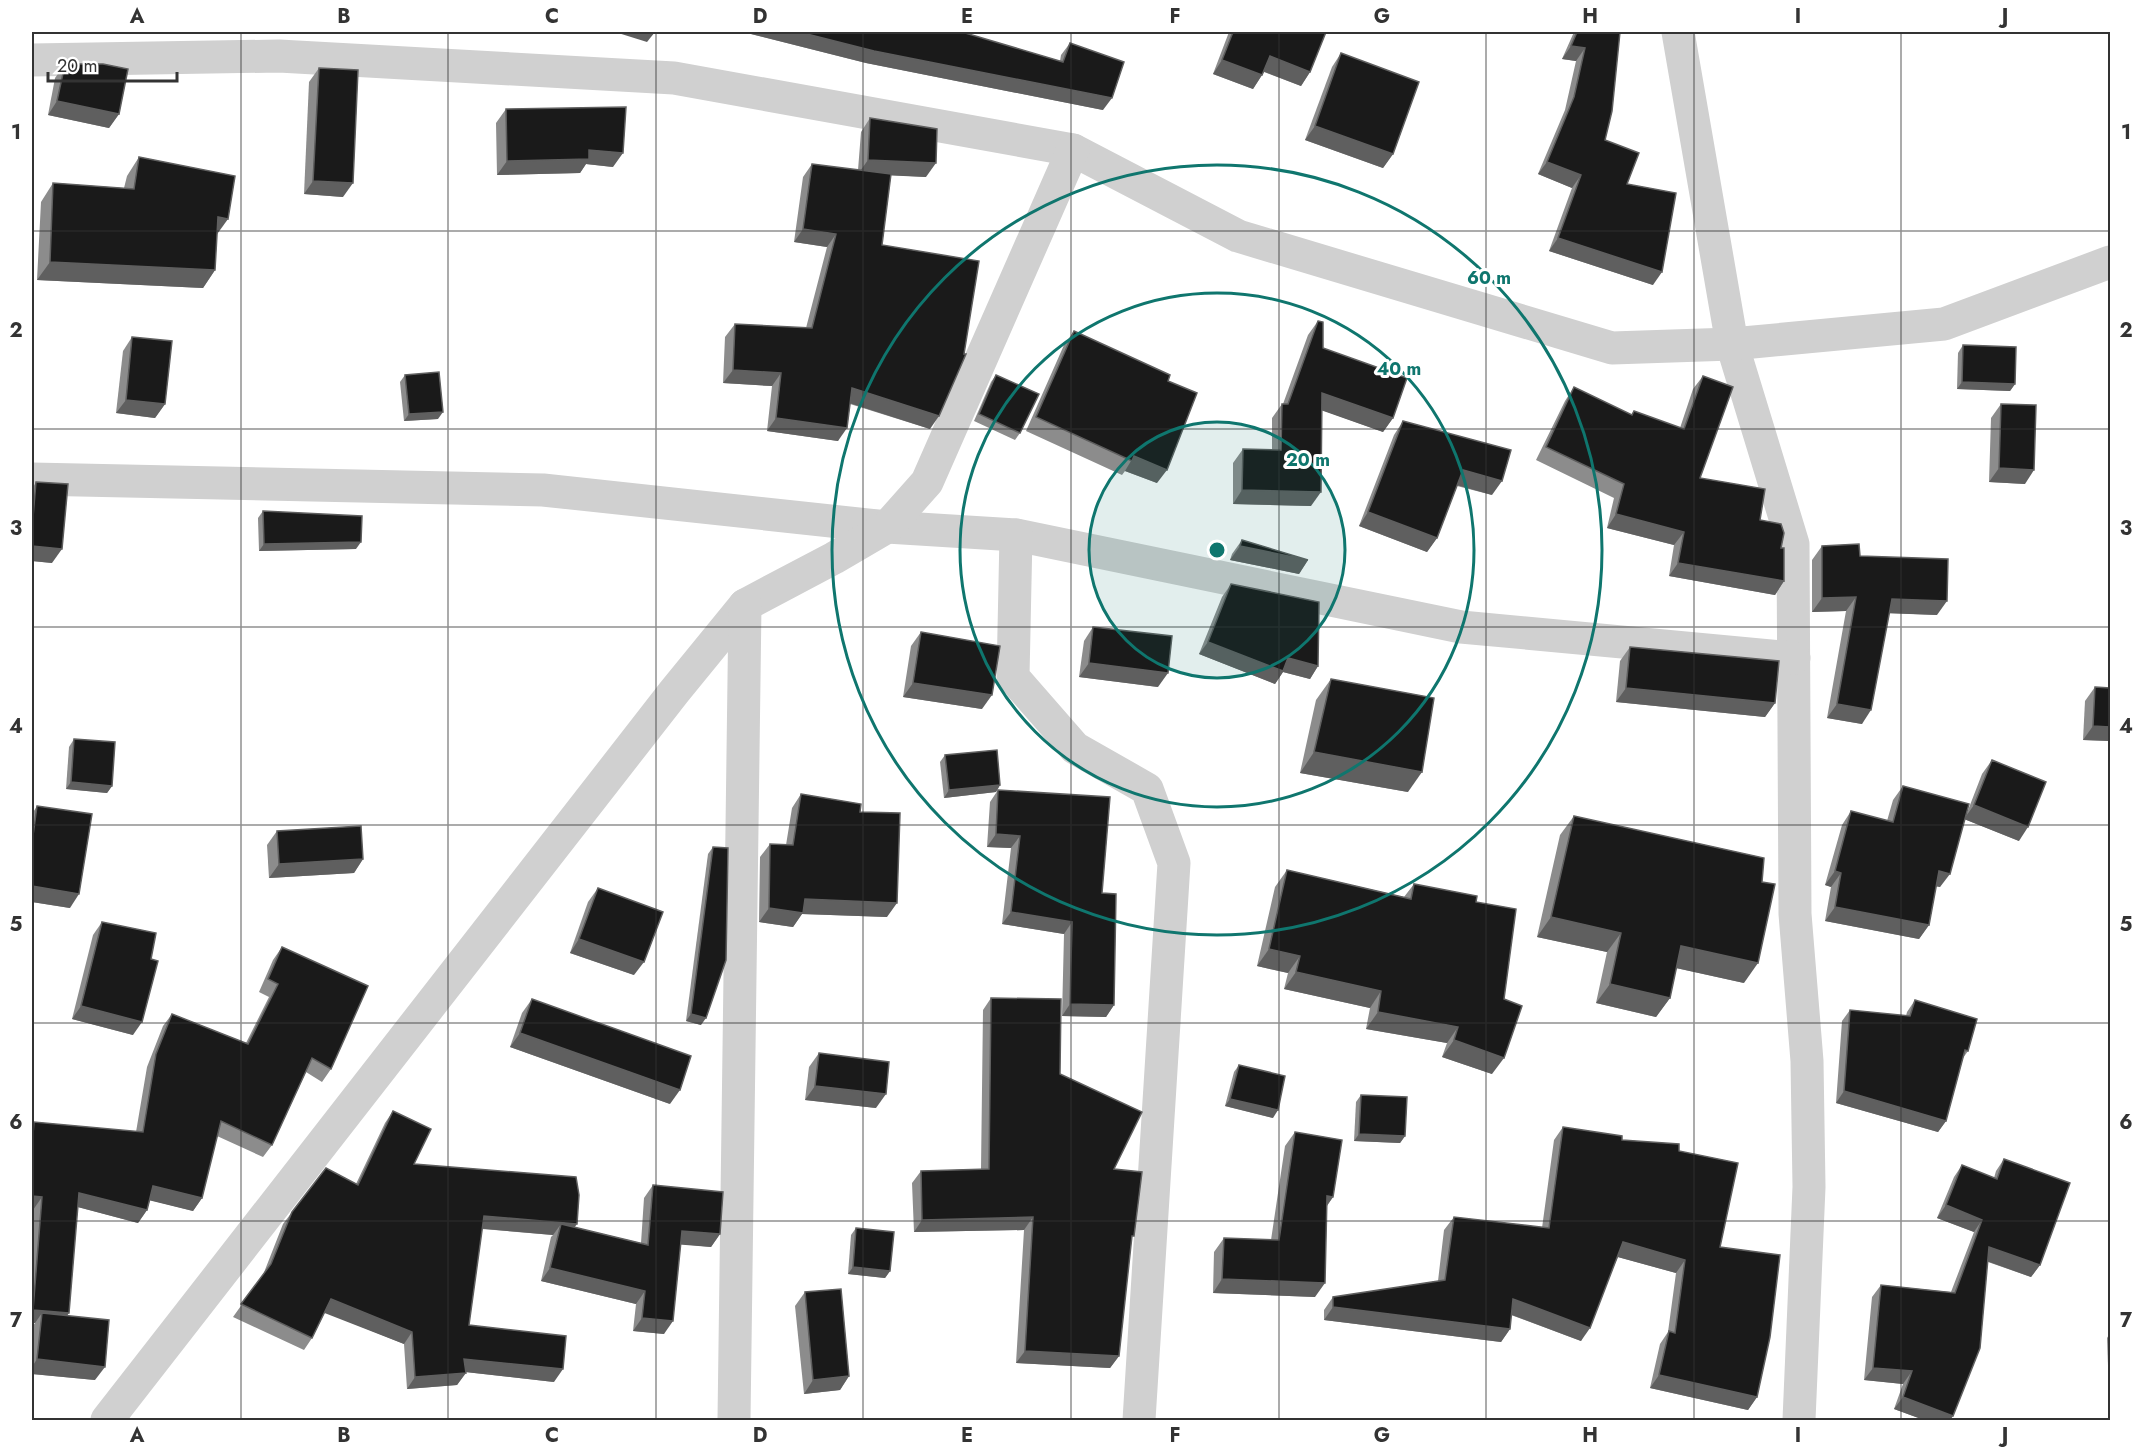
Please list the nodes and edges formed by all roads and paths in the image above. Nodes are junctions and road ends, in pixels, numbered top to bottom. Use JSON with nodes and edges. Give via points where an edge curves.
{"nodes":[{"id":1,"x":1678,"y":32,"type":"edge"},
{"id":2,"x":32,"y":60,"type":"edge"},
{"id":3,"x":1073,"y":150,"type":"junction"},
{"id":4,"x":2110,"y":262,"type":"edge"},
{"id":5,"x":1732,"y":344,"type":"junction"},
{"id":6,"x":32,"y":479,"type":"edge"},
{"id":7,"x":887,"y":527,"type":"junction"},
{"id":8,"x":1016,"y":535,"type":"junction"},
{"id":9,"x":745,"y":605,"type":"junction"},
{"id":10,"x":1794,"y":658,"type":"junction"},
{"id":11,"x":107,"y":1420,"type":"edge"},
{"id":12,"x":734,"y":1420,"type":"edge"},
{"id":13,"x":1139,"y":1420,"type":"edge"},
{"id":14,"x":1798,"y":1420,"type":"edge"}],
"edges":[{"from":1,"to":5,"type":"street"},
{"from":2,"to":3,"type":"street","via":[[279,56],[674,78]]},
{"from":3,"to":5,"type":"street","via":[[1238,236],[1612,348]]},
{"from":3,"to":7,"type":"street","via":[[927,482]]},
{"from":4,"to":5,"type":"street","via":[[1944,324]]},
{"from":5,"to":10,"type":"street","via":[[1793,544]]},
{"from":6,"to":7,"type":"street","via":[[543,490]]},
{"from":7,"to":8,"type":"street"},
{"from":7,"to":9,"type":"street"},
{"from":8,"to":10,"type":"street","via":[[1461,627]]},
{"from":8,"to":13,"type":"street","via":[[1013,677],[1075,748],[1147,789],[1174,863]]},
{"from":9,"to":11,"type":"street"},
{"from":9,"to":12,"type":"street"},
{"from":10,"to":14,"type":"street","via":[[1796,914],[1807,1061],[1809,1187]]}]}
